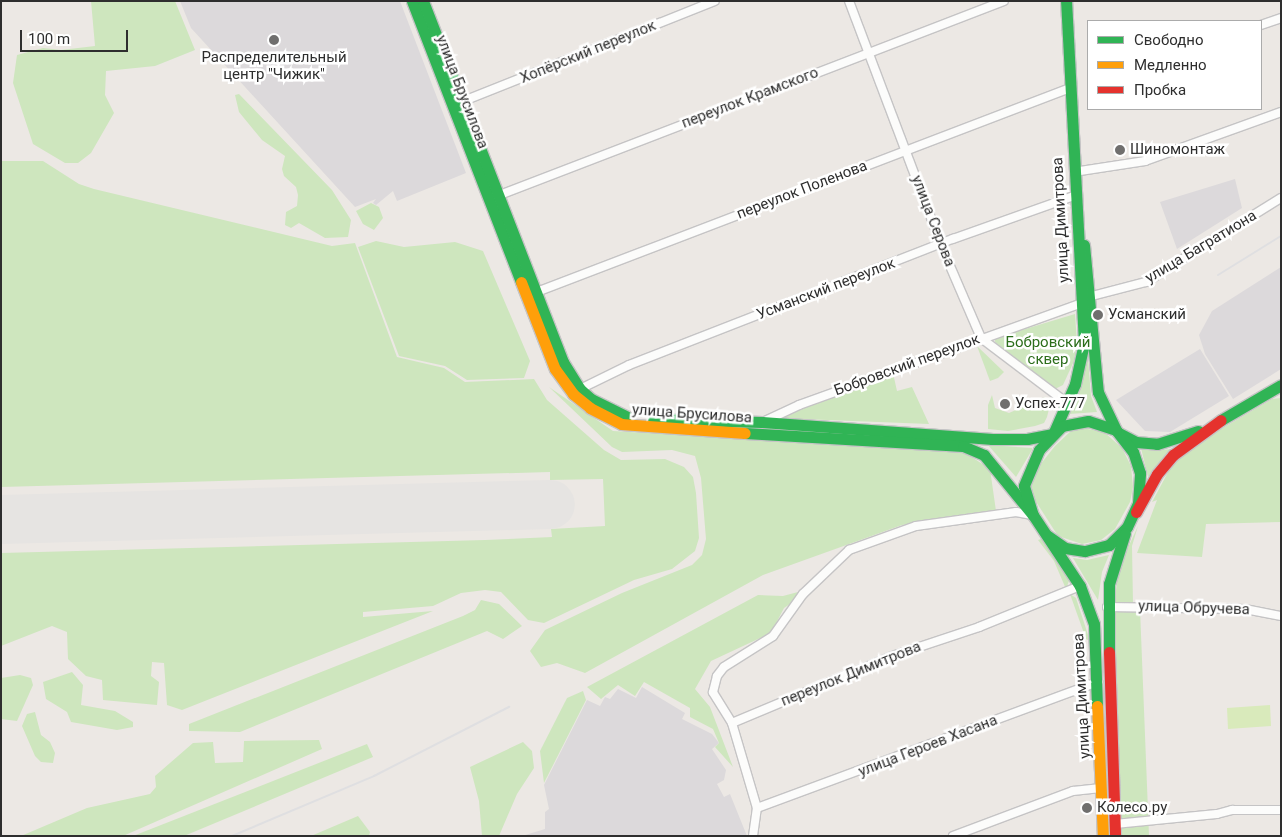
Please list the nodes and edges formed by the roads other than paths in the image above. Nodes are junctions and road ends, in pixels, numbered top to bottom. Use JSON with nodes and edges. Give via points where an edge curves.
{"nodes":[{"id":1,"x":412,"y":1,"type":"edge"},
{"id":2,"x":715,"y":1,"type":"edge"},
{"id":3,"x":849,"y":1,"type":"edge"},
{"id":4,"x":1004,"y":1,"type":"edge"},
{"id":5,"x":1066,"y":1,"type":"edge"},
{"id":6,"x":1073,"y":1,"type":"edge"},
{"id":7,"x":427,"y":3,"type":"edge"},
{"id":8,"x":1281,"y":18,"type":"edge"},
{"id":9,"x":1262,"y":25,"type":"edge"},
{"id":10,"x":868,"y":52,"type":"junction"},
{"id":11,"x":1070,"y":88,"type":"junction"},
{"id":12,"x":461,"y":102,"type":"junction"},
{"id":13,"x":1281,"y":112,"type":"edge"},
{"id":14,"x":906,"y":149,"type":"junction"},
{"id":15,"x":1080,"y":171,"type":"junction"},
{"id":16,"x":497,"y":196,"type":"junction"},
{"id":17,"x":1074,"y":196,"type":"junction"},
{"id":18,"x":1281,"y":198,"type":"edge"},
{"id":19,"x":941,"y":245,"type":"junction"},
{"id":20,"x":534,"y":293,"type":"junction"},
{"id":21,"x":1085,"y":300,"type":"junction"},
{"id":22,"x":981,"y":338,"type":"junction"},
{"id":23,"x":1281,"y":385,"type":"edge"},
{"id":24,"x":580,"y":388,"type":"junction"},
{"id":25,"x":1067,"y":403,"type":"junction"},
{"id":26,"x":762,"y":422,"type":"junction"},
{"id":27,"x":1218,"y":422,"type":"junction"},
{"id":28,"x":1118,"y":432,"type":"junction"},
{"id":29,"x":1053,"y":433,"type":"junction"},
{"id":30,"x":1033,"y":515,"type":"junction"},
{"id":31,"x":1130,"y":522,"type":"junction"},
{"id":32,"x":1048,"y":536,"type":"junction"},
{"id":33,"x":1080,"y":586,"type":"junction"},
{"id":34,"x":1107,"y":607,"type":"junction"},
{"id":35,"x":1281,"y":616,"type":"edge"},
{"id":36,"x":1098,"y":682,"type":"junction"},
{"id":37,"x":732,"y":723,"type":"junction"},
{"id":38,"x":1101,"y":788,"type":"junction"},
{"id":39,"x":756,"y":808,"type":"junction"},
{"id":40,"x":1281,"y":810,"type":"edge"},
{"id":41,"x":1115,"y":824,"type":"junction"},
{"id":42,"x":753,"y":836,"type":"edge"},
{"id":43,"x":953,"y":836,"type":"edge"},
{"id":44,"x":1103,"y":836,"type":"edge"},
{"id":45,"x":1115,"y":836,"type":"edge"}],
"edges":[{"from":1,"to":30,"type":"main road","name":"улица Брусилова","via":[[555,369],[573,394],[613,421],[640,426],[963,446],[984,455]]},
{"from":2,"to":12,"type":"street","name":"Хопёрский переулок"},
{"from":3,"to":10,"type":"street","name":"улица Серова"},
{"from":4,"to":10,"type":"street","name":"переулок Крамского"},
{"from":5,"to":11,"type":"main road","name":"улица Димитрова"},
{"from":6,"to":15,"type":"main road","name":"улица Димитрова"},
{"from":7,"to":12,"type":"main road","name":"улица Брусилова"},
{"from":8,"to":9,"type":"street"},
{"from":10,"to":14,"type":"street","name":"улица Серова"},
{"from":10,"to":16,"type":"street","name":"переулок Крамского"},
{"from":11,"to":14,"type":"street","name":"переулок Поленова"},
{"from":11,"to":17,"type":"main road","name":"улица Димитрова"},
{"from":12,"to":16,"type":"main road","name":"улица Брусилова"},
{"from":13,"to":15,"type":"street","via":[[1145,161]]},
{"from":14,"to":19,"type":"street","name":"улица Серова"},
{"from":14,"to":20,"type":"street","name":"переулок Поленова"},
{"from":15,"to":21,"type":"main road","name":"улица Димитрова"},
{"from":16,"to":20,"type":"main road","name":"улица Брусилова"},
{"from":17,"to":19,"type":"street","name":"Усманский переулок","via":[[1006,218]]},
{"from":17,"to":21,"type":"main road","name":"улица Димитрова"},
{"from":18,"to":21,"type":"street","name":"улица Багратиона","via":[[1146,282]]},
{"from":19,"to":22,"type":"street","name":"улица Серова"},
{"from":19,"to":24,"type":"street","name":"Усманский переулок","via":[[630,365]]},
{"from":20,"to":24,"type":"main road","name":"улица Брусилова","via":[[563,362]]},
{"from":21,"to":22,"type":"street","name":"Бобровский переулок"},
{"from":21,"to":25,"type":"main road","name":"улица Димитрова","via":[[1082,362]]},
{"from":21,"to":28,"type":"main road","name":"улица Димитрова","via":[[1098,392]]},
{"from":22,"to":25,"type":"street","name":"улица Серова"},
{"from":22,"to":26,"type":"street","name":"Бобровский переулок","via":[[799,404]]},
{"from":23,"to":27,"type":"main road"},
{"from":24,"to":26,"type":"main road","name":"улица Брусилова","via":[[612,412],[637,418]]},
{"from":25,"to":29,"type":"main road","name":"улица Димитрова"},
{"from":26,"to":29,"type":"main road","name":"улица Брусилова","via":[[992,439],[1027,439]]},
{"from":27,"to":28,"type":"main road","via":[[1162,444],[1136,442]]},
{"from":27,"to":31,"type":"main road","via":[[1163,466]]},
{"from":28,"to":29,"type":"main road","via":[[1082,421],[1066,424]]},
{"from":28,"to":31,"type":"main road","name":"улица Димитрова","via":[[1136,458],[1140,473],[1140,496]]},
{"from":29,"to":30,"type":"main road","name":"улица Димитрова","via":[[1026,474],[1025,493]]},
{"from":30,"to":32,"type":"main road","name":"улица Димитрова"},
{"from":30,"to":37,"type":"street","via":[[1016,512],[916,526],[849,550],[802,594],[784,626],[724,667],[716,676],[714,692]]},
{"from":31,"to":32,"type":"main road","name":"улица Димитрова","via":[[1109,545],[1085,551],[1065,548]]},
{"from":31,"to":34,"type":"main road","name":"улица Димитрова","via":[[1109,584]]},
{"from":32,"to":33,"type":"main road","name":"улица Димитрова"},
{"from":33,"to":36,"type":"main road","name":"улица Димитрова","via":[[1094,624]]},
{"from":33,"to":37,"type":"street","name":"переулок Димитрова","via":[[979,627],[892,656]]},
{"from":34,"to":35,"type":"street","name":"улица Обручева","via":[[1245,609]]},
{"from":34,"to":41,"type":"main road","name":"улица Димитрова"},
{"from":36,"to":38,"type":"main road","name":"улица Димитрова"},
{"from":36,"to":39,"type":"street","name":"улица Героев Хасана"},
{"from":37,"to":39,"type":"street"},
{"from":38,"to":43,"type":"street","via":[[1073,791]]},
{"from":38,"to":44,"type":"main road","name":"улица Димитрова"},
{"from":39,"to":42,"type":"street"},
{"from":40,"to":41,"type":"street","via":[[1232,810]]},
{"from":41,"to":45,"type":"main road","name":"улица Димитрова"}]}
